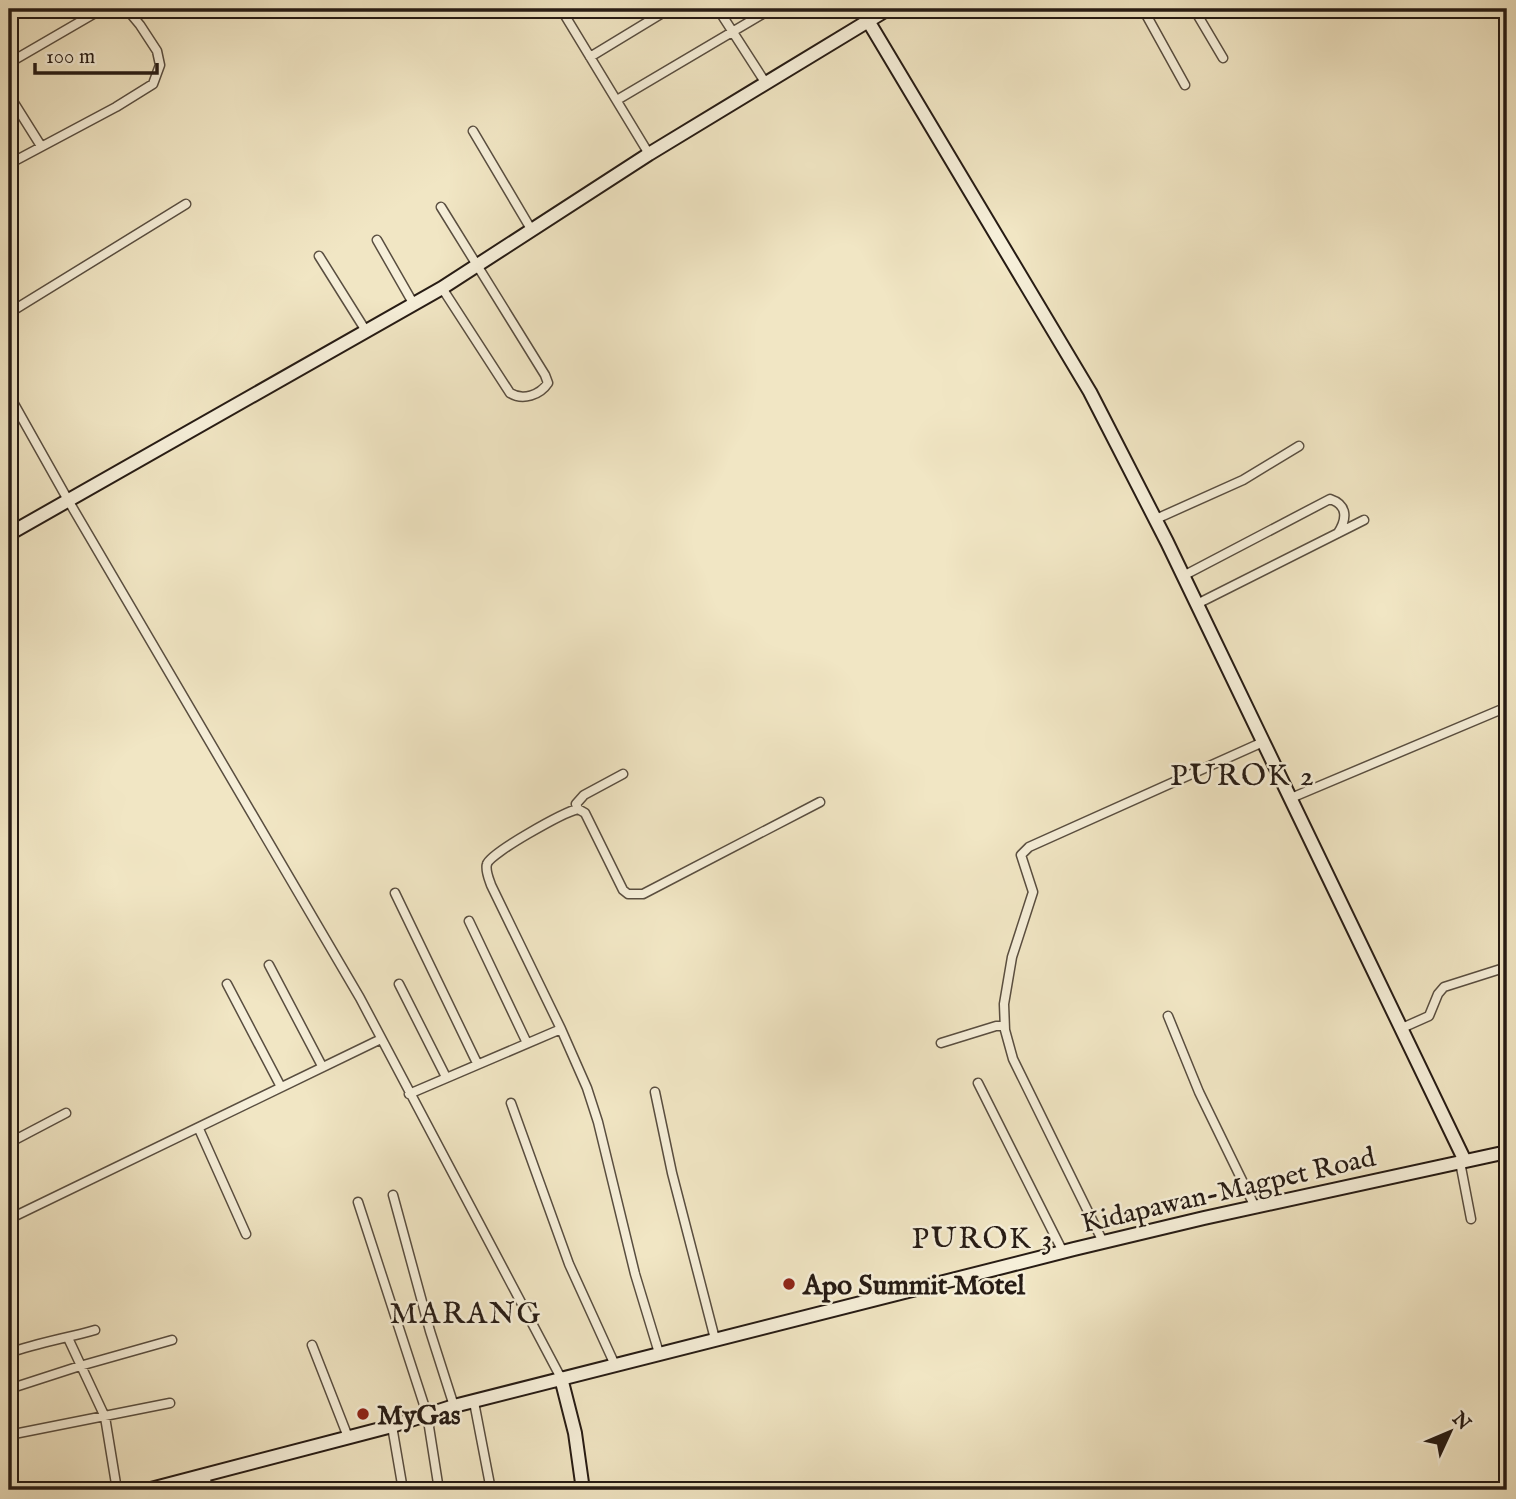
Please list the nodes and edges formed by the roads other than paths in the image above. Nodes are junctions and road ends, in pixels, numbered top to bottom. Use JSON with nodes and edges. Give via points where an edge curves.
{"nodes":[{"id":1,"x":102,"y":9,"type":"edge"},
{"id":2,"x":122,"y":9,"type":"edge"},
{"id":3,"x":563,"y":9,"type":"edge"},
{"id":4,"x":669,"y":9,"type":"edge"},
{"id":5,"x":718,"y":9,"type":"edge"},
{"id":6,"x":771,"y":9,"type":"edge"},
{"id":7,"x":888,"y":9,"type":"edge"},
{"id":8,"x":1143,"y":9,"type":"edge"},
{"id":9,"x":1194,"y":9,"type":"edge"},
{"id":10,"x":864,"y":14,"type":"edge"},
{"id":11,"x":733,"y":32,"type":"junction"},
{"id":12,"x":590,"y":57,"type":"junction"},
{"id":13,"x":1223,"y":58,"type":"dead end"},
{"id":14,"x":9,"y":63,"type":"edge"},
{"id":15,"x":765,"y":82,"type":"junction"},
{"id":16,"x":1185,"y":85,"type":"dead end"},
{"id":17,"x":9,"y":94,"type":"edge"},
{"id":18,"x":617,"y":100,"type":"junction"},
{"id":19,"x":473,"y":131,"type":"dead end"},
{"id":20,"x":41,"y":146,"type":"junction"},
{"id":21,"x":649,"y":154,"type":"junction"},
{"id":22,"x":9,"y":164,"type":"edge"},
{"id":23,"x":186,"y":204,"type":"dead end"},
{"id":24,"x":441,"y":207,"type":"dead end"},
{"id":25,"x":531,"y":229,"type":"junction"},
{"id":26,"x":376,"y":240,"type":"dead end"},
{"id":27,"x":319,"y":256,"type":"dead end"},
{"id":28,"x":476,"y":267,"type":"junction"},
{"id":29,"x":442,"y":288,"type":"junction"},
{"id":30,"x":413,"y":303,"type":"junction"},
{"id":31,"x":9,"y":313,"type":"edge"},
{"id":32,"x":366,"y":331,"type":"junction"},
{"id":33,"x":9,"y":395,"type":"edge"},
{"id":34,"x":1299,"y":446,"type":"dead end"},
{"id":35,"x":68,"y":500,"type":"junction"},
{"id":36,"x":1156,"y":519,"type":"junction"},
{"id":37,"x":1364,"y":520,"type":"dead end"},
{"id":38,"x":1339,"y":533,"type":"junction"},
{"id":39,"x":9,"y":534,"type":"edge"},
{"id":40,"x":1183,"y":576,"type":"junction"},
{"id":41,"x":1197,"y":604,"type":"junction"},
{"id":42,"x":1507,"y":707,"type":"edge"},
{"id":43,"x":1262,"y":741,"type":"junction"},
{"id":44,"x":623,"y":774,"type":"dead end"},
{"id":45,"x":1291,"y":798,"type":"junction"},
{"id":46,"x":820,"y":802,"type":"dead end"},
{"id":47,"x":578,"y":809,"type":"junction"},
{"id":48,"x":395,"y":893,"type":"dead end"},
{"id":49,"x":468,"y":920,"type":"dead end"},
{"id":50,"x":269,"y":965,"type":"dead end"},
{"id":51,"x":1507,"y":967,"type":"edge"},
{"id":52,"x":227,"y":984,"type":"dead end"},
{"id":53,"x":399,"y":984,"type":"dead end"},
{"id":54,"x":1168,"y":1016,"type":"dead end"},
{"id":55,"x":1004,"y":1026,"type":"junction"},
{"id":56,"x":561,"y":1028,"type":"junction"},
{"id":57,"x":1402,"y":1028,"type":"junction"},
{"id":58,"x":382,"y":1038,"type":"junction"},
{"id":59,"x":527,"y":1043,"type":"junction"},
{"id":60,"x":941,"y":1043,"type":"dead end"},
{"id":61,"x":477,"y":1063,"type":"junction"},
{"id":62,"x":322,"y":1066,"type":"junction"},
{"id":63,"x":446,"y":1077,"type":"junction"},
{"id":64,"x":978,"y":1083,"type":"dead end"},
{"id":65,"x":281,"y":1087,"type":"junction"},
{"id":66,"x":655,"y":1092,"type":"dead end"},
{"id":67,"x":409,"y":1094,"type":"junction"},
{"id":68,"x":511,"y":1103,"type":"dead end"},
{"id":69,"x":66,"y":1113,"type":"dead end"},
{"id":70,"x":199,"y":1129,"type":"junction"},
{"id":71,"x":9,"y":1143,"type":"edge"},
{"id":72,"x":1507,"y":1152,"type":"edge"},
{"id":73,"x":1462,"y":1162,"type":"junction"},
{"id":74,"x":393,"y":1195,"type":"dead end"},
{"id":75,"x":358,"y":1202,"type":"dead end"},
{"id":76,"x":1255,"y":1207,"type":"junction"},
{"id":77,"x":9,"y":1219,"type":"edge"},
{"id":78,"x":1471,"y":1219,"type":"dead end"},
{"id":79,"x":246,"y":1234,"type":"dead end"},
{"id":80,"x":1103,"y":1242,"type":"junction"},
{"id":81,"x":1063,"y":1252,"type":"junction"},
{"id":82,"x":95,"y":1330,"type":"dead end"},
{"id":83,"x":68,"y":1338,"type":"junction"},
{"id":84,"x":715,"y":1339,"type":"junction"},
{"id":85,"x":172,"y":1340,"type":"dead end"},
{"id":86,"x":312,"y":1345,"type":"dead end"},
{"id":87,"x":9,"y":1353,"type":"edge"},
{"id":88,"x":659,"y":1353,"type":"junction"},
{"id":89,"x":615,"y":1365,"type":"junction"},
{"id":90,"x":80,"y":1366,"type":"junction"},
{"id":91,"x":561,"y":1378,"type":"junction"},
{"id":92,"x":9,"y":1389,"type":"edge"},
{"id":93,"x":474,"y":1402,"type":"junction"},
{"id":94,"x":170,"y":1403,"type":"dead end"},
{"id":95,"x":454,"y":1406,"type":"junction"},
{"id":96,"x":427,"y":1415,"type":"junction"},
{"id":97,"x":105,"y":1417,"type":"junction"},
{"id":98,"x":392,"y":1426,"type":"junction"},
{"id":99,"x":9,"y":1435,"type":"edge"},
{"id":100,"x":348,"y":1437,"type":"junction"},
{"id":101,"x":205,"y":1474,"type":"junction"},
{"id":102,"x":117,"y":1490,"type":"edge"},
{"id":103,"x":147,"y":1490,"type":"edge"},
{"id":104,"x":208,"y":1490,"type":"edge"},
{"id":105,"x":403,"y":1490,"type":"edge"},
{"id":106,"x":439,"y":1490,"type":"edge"},
{"id":107,"x":491,"y":1490,"type":"edge"},
{"id":108,"x":583,"y":1490,"type":"edge"}],
"edges":[{"from":1,"to":14,"type":"street"},
{"from":2,"to":20,"type":"street","via":[[130,13],[156,51],[160,65],[153,84]]},
{"from":3,"to":12,"type":"street"},
{"from":4,"to":12,"type":"street"},
{"from":5,"to":11,"type":"street"},
{"from":6,"to":11,"type":"street"},
{"from":7,"to":10,"type":"street"},
{"from":8,"to":16,"type":"street"},
{"from":9,"to":13,"type":"street"},
{"from":10,"to":15,"type":"street"},
{"from":10,"to":36,"type":"street","via":[[1090,392]]},
{"from":11,"to":15,"type":"street"},
{"from":11,"to":18,"type":"street"},
{"from":12,"to":18,"type":"street"},
{"from":15,"to":21,"type":"street"},
{"from":17,"to":20,"type":"street"},
{"from":18,"to":21,"type":"street"},
{"from":19,"to":25,"type":"street"},
{"from":20,"to":22,"type":"street"},
{"from":21,"to":25,"type":"street"},
{"from":23,"to":31,"type":"street"},
{"from":24,"to":28,"type":"street"},
{"from":25,"to":28,"type":"street"},
{"from":26,"to":30,"type":"street"},
{"from":27,"to":32,"type":"street"},
{"from":28,"to":29,"type":"street"},
{"from":28,"to":29,"type":"street","via":[[545,375],[548,383],[541,391],[526,397],[510,393]]},
{"from":29,"to":30,"type":"street"},
{"from":30,"to":32,"type":"street"},
{"from":32,"to":35,"type":"street"},
{"from":33,"to":35,"type":"street"},
{"from":34,"to":36,"type":"street","via":[[1242,480]]},
{"from":35,"to":39,"type":"street"},
{"from":35,"to":58,"type":"street"},
{"from":36,"to":40,"type":"street"},
{"from":37,"to":38,"type":"street"},
{"from":38,"to":40,"type":"street","via":[[1344,511],[1330,499]]},
{"from":38,"to":41,"type":"street"},
{"from":40,"to":41,"type":"street"},
{"from":41,"to":43,"type":"street"},
{"from":42,"to":45,"type":"street"},
{"from":43,"to":45,"type":"street"},
{"from":43,"to":55,"type":"street","via":[[1024,850],[1021,860],[1033,892],[1012,957]]},
{"from":44,"to":47,"type":"street","via":[[584,795],[576,804]]},
{"from":45,"to":57,"type":"street"},
{"from":46,"to":47,"type":"street","via":[[635,895],[620,886],[585,813]]},
{"from":47,"to":56,"type":"street","via":[[493,855],[486,868]]},
{"from":48,"to":61,"type":"street"},
{"from":49,"to":59,"type":"street"},
{"from":50,"to":62,"type":"street"},
{"from":51,"to":57,"type":"street","via":[[1444,987],[1429,1016]]},
{"from":52,"to":65,"type":"street"},
{"from":53,"to":63,"type":"street"},
{"from":54,"to":76,"type":"street"},
{"from":55,"to":60,"type":"street"},
{"from":55,"to":80,"type":"street","via":[[1013,1059]]},
{"from":56,"to":59,"type":"street"},
{"from":56,"to":88,"type":"street","via":[[598,1122]]},
{"from":57,"to":73,"type":"street"},
{"from":58,"to":62,"type":"street"},
{"from":58,"to":67,"type":"street"},
{"from":59,"to":61,"type":"street"},
{"from":61,"to":63,"type":"street"},
{"from":62,"to":65,"type":"street"},
{"from":63,"to":67,"type":"street"},
{"from":64,"to":81,"type":"street"},
{"from":65,"to":70,"type":"street"},
{"from":66,"to":84,"type":"street"},
{"from":67,"to":91,"type":"street"},
{"from":68,"to":89,"type":"street","via":[[569,1264]]},
{"from":69,"to":71,"type":"street"},
{"from":70,"to":77,"type":"street"},
{"from":70,"to":79,"type":"street"},
{"from":72,"to":73,"type":"street","name":"Kidapawan-Magpet Road"},
{"from":73,"to":76,"type":"street","name":"Kidapawan-Magpet Road"},
{"from":73,"to":78,"type":"street"},
{"from":74,"to":95,"type":"street"},
{"from":75,"to":96,"type":"street"},
{"from":76,"to":80,"type":"street","name":"Kidapawan-Magpet Road"},
{"from":80,"to":81,"type":"street","name":"Kidapawan-Magpet Road"},
{"from":81,"to":84,"type":"street","name":"Kidapawan-Magpet Road"},
{"from":82,"to":83,"type":"street"},
{"from":83,"to":87,"type":"street"},
{"from":83,"to":90,"type":"street"},
{"from":84,"to":88,"type":"street","name":"Kidapawan-Magpet Road"},
{"from":85,"to":90,"type":"street"},
{"from":86,"to":100,"type":"street"},
{"from":88,"to":89,"type":"street","name":"Kidapawan-Magpet Road"},
{"from":89,"to":91,"type":"street","name":"Kidapawan-Magpet Road"},
{"from":90,"to":92,"type":"street"},
{"from":90,"to":97,"type":"street"},
{"from":91,"to":93,"type":"street","name":"Kidapawan-Magpet Road"},
{"from":91,"to":108,"type":"street"},
{"from":93,"to":95,"type":"street","name":"Kidapawan-Magpet Road"},
{"from":93,"to":107,"type":"street"},
{"from":94,"to":97,"type":"street"},
{"from":95,"to":96,"type":"street","name":"Kidapawan-Magpet Road"},
{"from":96,"to":98,"type":"street","name":"Kidapawan-Magpet Road"},
{"from":96,"to":106,"type":"street"},
{"from":97,"to":99,"type":"street"},
{"from":97,"to":102,"type":"street"},
{"from":98,"to":100,"type":"street","name":"Kidapawan-Magpet Road"},
{"from":98,"to":105,"type":"street"},
{"from":100,"to":101,"type":"street","name":"Kidapawan-Magpet Road"},
{"from":101,"to":103,"type":"street","name":"Kidapawan-Magpet Road"},
{"from":101,"to":104,"type":"street"}]}
